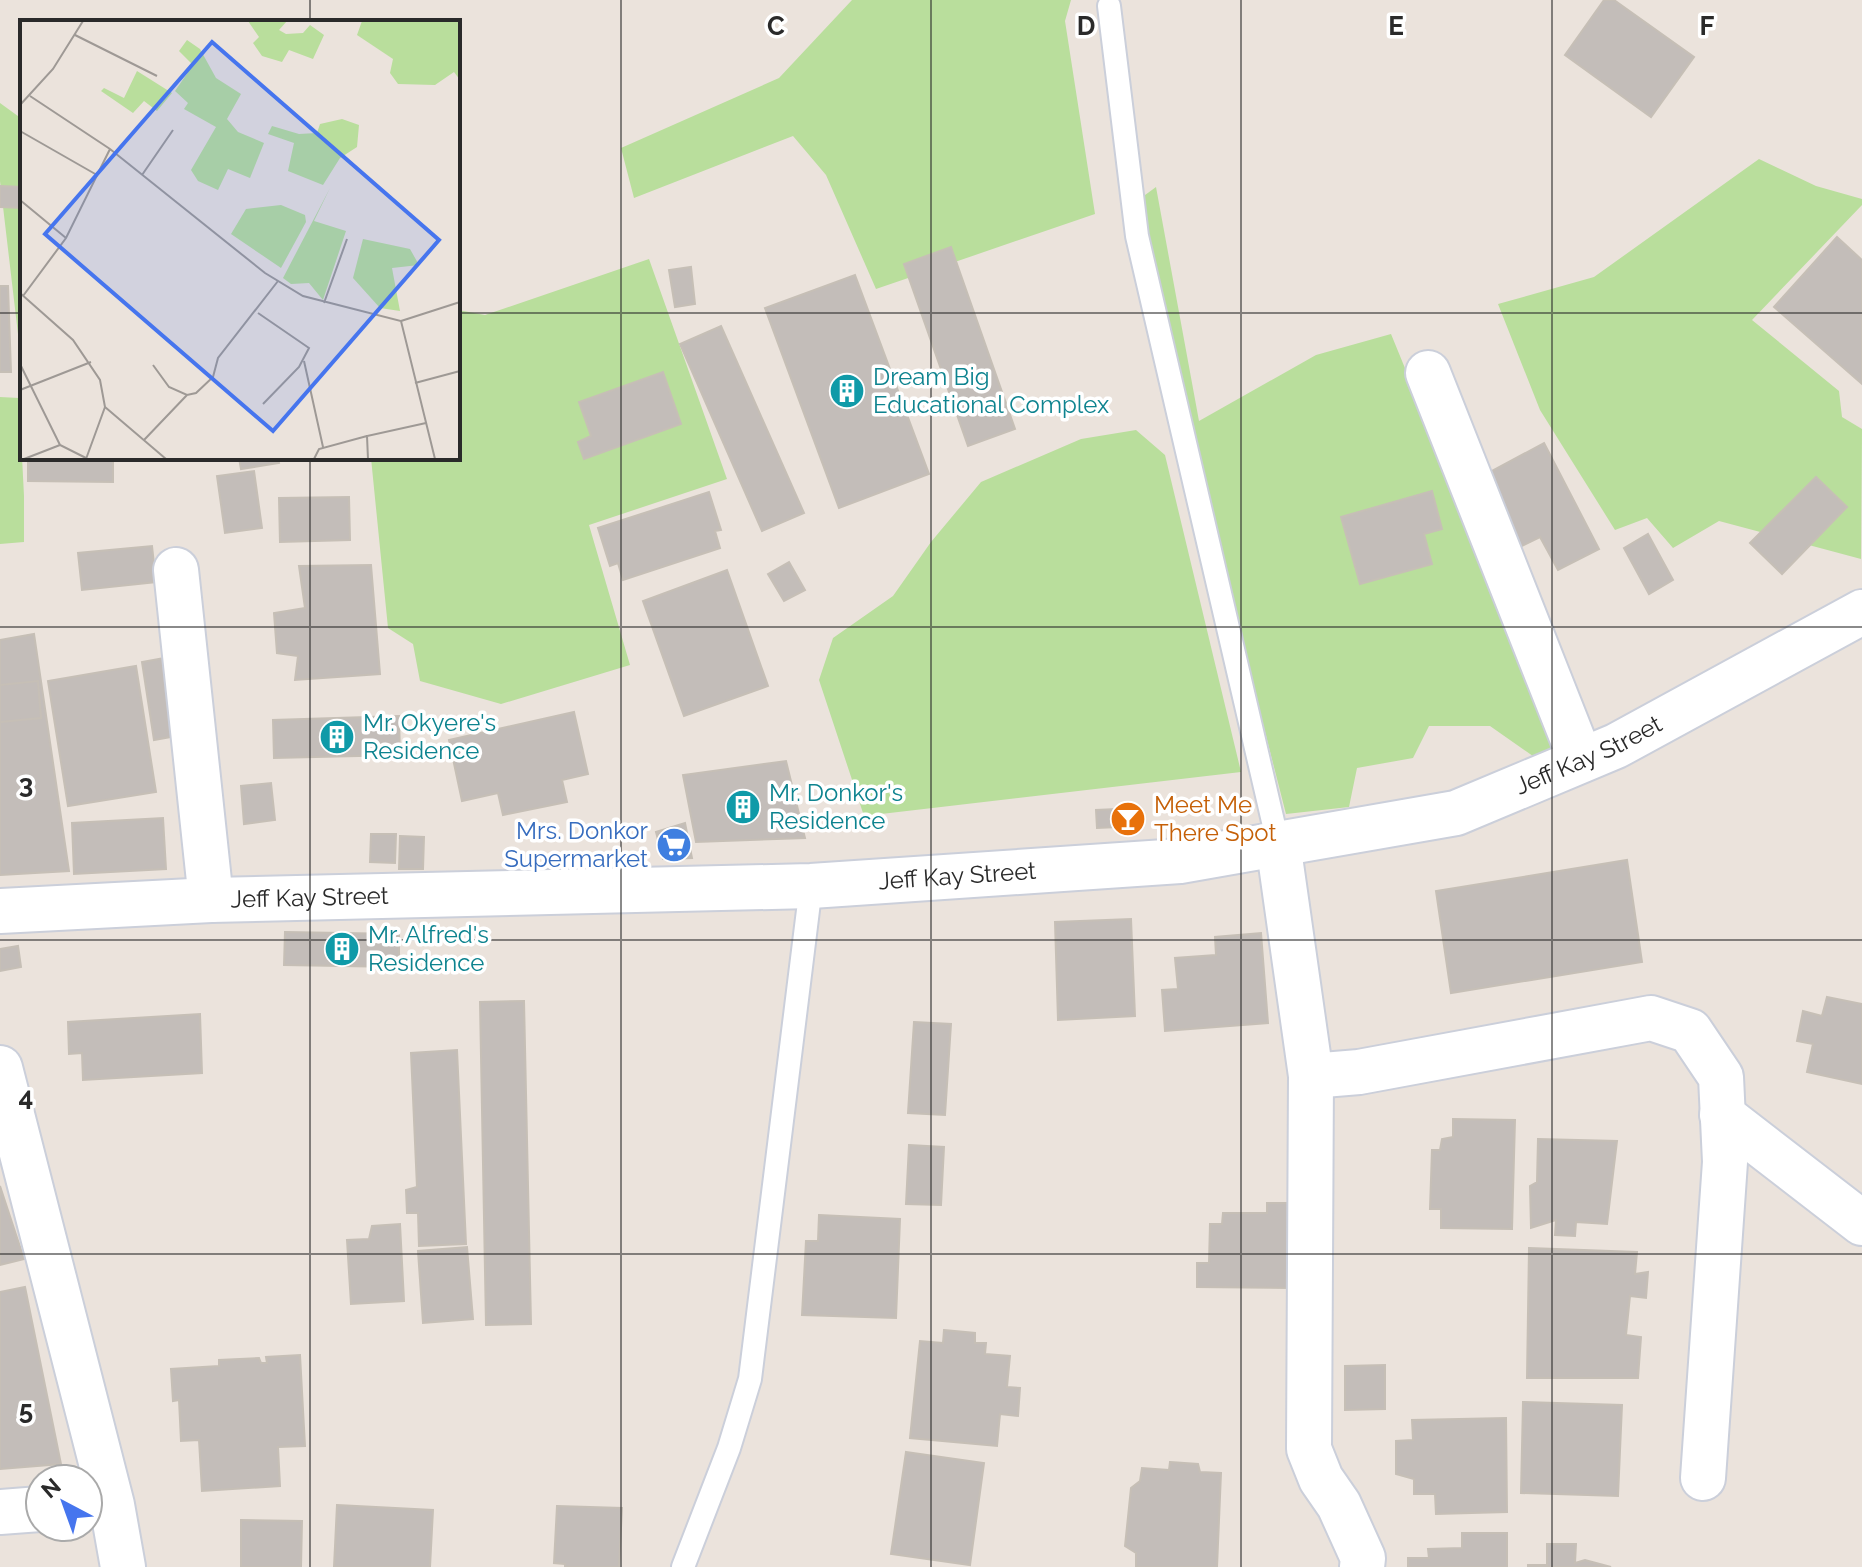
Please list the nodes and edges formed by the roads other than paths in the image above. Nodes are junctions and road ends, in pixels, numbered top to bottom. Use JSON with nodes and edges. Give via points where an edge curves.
{"nodes":[{"id":1,"x":1109,"y":6,"type":"dead end"},
{"id":2,"x":1428,"y":373,"type":"dead end"},
{"id":3,"x":176,"y":570,"type":"dead end"},
{"id":4,"x":1862,"y":612,"type":"edge"},
{"id":5,"x":1581,"y":760,"type":"junction"},
{"id":6,"x":1278,"y":843,"type":"junction"},
{"id":7,"x":811,"y":886,"type":"junction"},
{"id":8,"x":211,"y":900,"type":"junction"},
{"id":9,"x":0,"y":911,"type":"edge"},
{"id":10,"x":1311,"y":1076,"type":"junction"},
{"id":11,"x":1,"y":1077,"type":"edge"},
{"id":12,"x":1722,"y":1115,"type":"junction"},
{"id":13,"x":1862,"y":1223,"type":"edge"},
{"id":14,"x":90,"y":1463,"type":"edge"},
{"id":15,"x":1703,"y":1478,"type":"dead end"},
{"id":16,"x":24,"y":1510,"type":"edge"},
{"id":17,"x":0,"y":1512,"type":"edge"},
{"id":18,"x":104,"y":1517,"type":"edge"},
{"id":19,"x":123,"y":1567,"type":"edge"},
{"id":20,"x":683,"y":1567,"type":"edge"},
{"id":21,"x":1362,"y":1567,"type":"edge"}],
"edges":[{"from":1,"to":6,"type":"lane","via":[[1137,236]]},
{"from":2,"to":5,"type":"street"},
{"from":3,"to":8,"type":"street"},
{"from":4,"to":5,"type":"street","name":"Jeff Kay Street"},
{"from":5,"to":6,"type":"street","name":"Jeff Kay Street","via":[[1456,813]]},
{"from":6,"to":7,"type":"street","name":"Jeff Kay Street","via":[[1180,861]]},
{"from":6,"to":10,"type":"street"},
{"from":7,"to":8,"type":"street","name":"Jeff Kay Street"},
{"from":7,"to":20,"type":"lane","via":[[750,1379]]},
{"from":8,"to":9,"type":"street","name":"Jeff Kay Street"},
{"from":10,"to":12,"type":"street","via":[[1359,1072],[1651,1018],[1690,1031],[1721,1077]]},
{"from":10,"to":21,"type":"street","via":[[1309,1449],[1363,1558]]},
{"from":11,"to":14,"type":"street"},
{"from":12,"to":13,"type":"street"},
{"from":12,"to":15,"type":"street","via":[[1725,1162]]},
{"from":16,"to":17,"type":"street"},
{"from":18,"to":19,"type":"street"}]}
